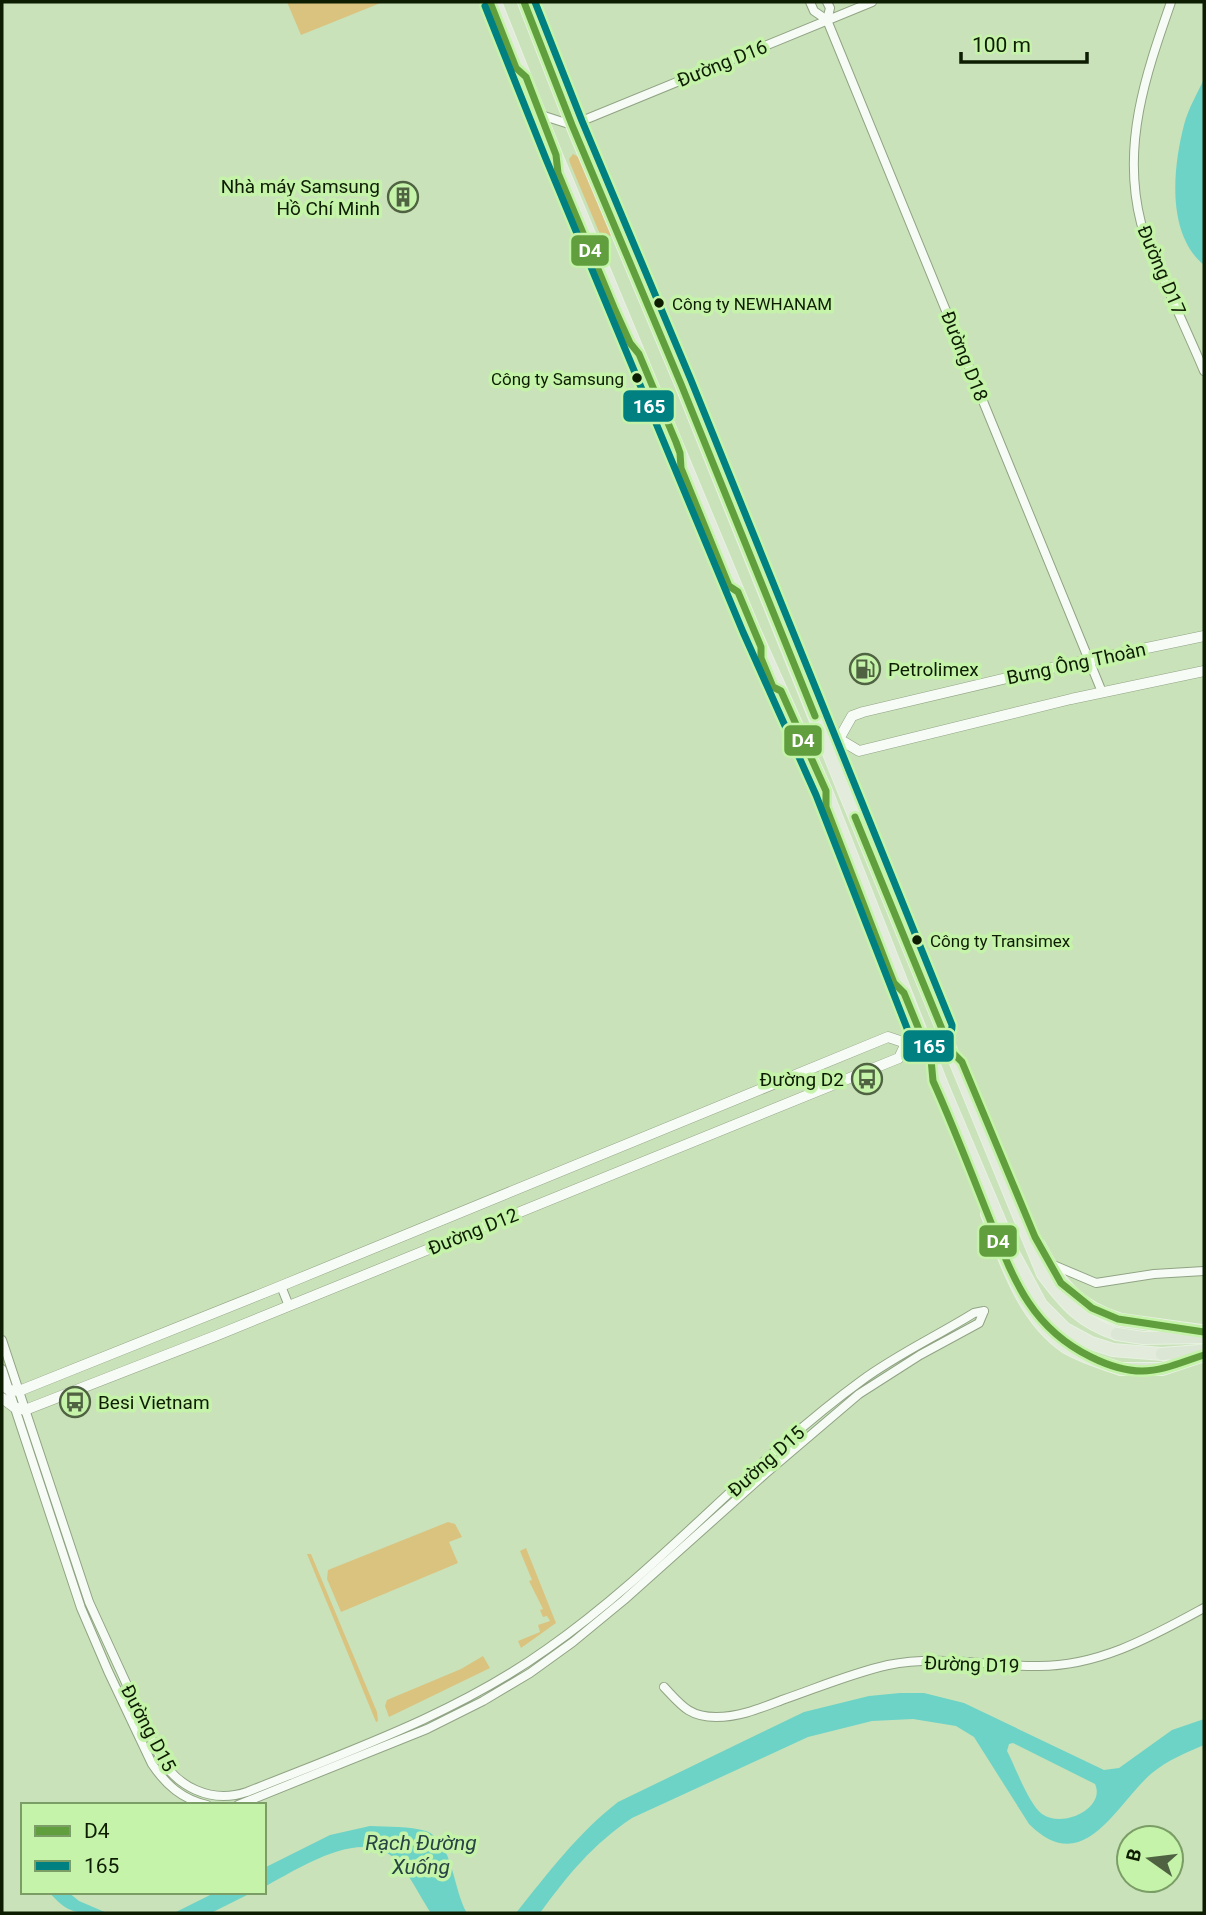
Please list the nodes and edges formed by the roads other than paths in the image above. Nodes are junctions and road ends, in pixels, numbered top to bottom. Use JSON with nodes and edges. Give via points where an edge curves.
{"nodes":[{"id":1,"x":493,"y":2,"type":"edge"},
{"id":2,"x":524,"y":2,"type":"edge"},
{"id":3,"x":810,"y":2,"type":"edge"},
{"id":4,"x":827,"y":2,"type":"edge"},
{"id":5,"x":872,"y":2,"type":"edge"},
{"id":6,"x":1171,"y":2,"type":"edge"},
{"id":7,"x":827,"y":20,"type":"junction"},
{"id":8,"x":541,"y":115,"type":"junction"},
{"id":9,"x":572,"y":125,"type":"junction"},
{"id":10,"x":1204,"y":371,"type":"edge"},
{"id":11,"x":1204,"y":636,"type":"edge"},
{"id":12,"x":1090,"y":661,"type":"junction"},
{"id":13,"x":1204,"y":671,"type":"edge"},
{"id":14,"x":1102,"y":692,"type":"junction"},
{"id":15,"x":833,"y":741,"type":"junction"},
{"id":16,"x":808,"y":751,"type":"junction"},
{"id":17,"x":945,"y":1028,"type":"junction"},
{"id":18,"x":922,"y":1037,"type":"junction"},
{"id":19,"x":906,"y":1043,"type":"junction"},
{"id":20,"x":931,"y":1059,"type":"junction"},
{"id":21,"x":967,"y":1081,"type":"junction"},
{"id":22,"x":1048,"y":1263,"type":"junction"},
{"id":23,"x":1204,"y":1271,"type":"edge"},
{"id":24,"x":281,"y":1286,"type":"junction"},
{"id":25,"x":289,"y":1306,"type":"junction"},
{"id":26,"x":1121,"y":1320,"type":"joint"},
{"id":27,"x":1118,"y":1334,"type":"joint"},
{"id":28,"x":1204,"y":1335,"type":"edge"},
{"id":29,"x":2,"y":1340,"type":"edge"},
{"id":30,"x":1204,"y":1353,"type":"edge"},
{"id":31,"x":1162,"y":1354,"type":"joint"},
{"id":32,"x":2,"y":1369,"type":"edge"},
{"id":33,"x":1121,"y":1369,"type":"joint"},
{"id":34,"x":8,"y":1391,"type":"edge"},
{"id":35,"x":20,"y":1409,"type":"junction"},
{"id":36,"x":1204,"y":1608,"type":"edge"},
{"id":37,"x":664,"y":1687,"type":"dead end"},
{"id":38,"x":203,"y":1803,"type":"edge"},
{"id":39,"x":243,"y":1803,"type":"edge"}],
"edges":[{"from":1,"to":8,"type":"main road"},
{"from":2,"to":9,"type":"main road"},
{"from":3,"to":7,"type":"street","name":"Đường D18"},
{"from":4,"to":7,"type":"street","name":"Đường D18"},
{"from":5,"to":7,"type":"street","name":"Đường D16"},
{"from":6,"to":10,"type":"street","name":"Đường D17","via":[[1144,79],[1136,124],[1136,193],[1141,224]]},
{"from":7,"to":9,"type":"street","name":"Đường D16"},
{"from":7,"to":12,"type":"street","name":"Đường D18"},
{"from":8,"to":9,"type":"street"},
{"from":8,"to":16,"type":"main road","via":[[761,647],[770,680],[781,691]]},
{"from":9,"to":15,"type":"main road"},
{"from":11,"to":12,"type":"street","name":"Bưng Ông Thoàn"},
{"from":12,"to":14,"type":"street","name":"Đường D18"},
{"from":12,"to":15,"type":"street","name":"Bưng Ông Thoàn","via":[[852,716]]},
{"from":13,"to":14,"type":"street","name":"Bưng Ông Thoàn"},
{"from":14,"to":15,"type":"street","name":"Bưng Ông Thoàn","via":[[859,751]]},
{"from":15,"to":16,"type":"main road"},
{"from":15,"to":17,"type":"main road"},
{"from":16,"to":18,"type":"main road"},
{"from":17,"to":18,"type":"main road"},
{"from":17,"to":21,"type":"main road"},
{"from":18,"to":19,"type":"street","name":"Đường D12"},
{"from":18,"to":20,"type":"main road"},
{"from":19,"to":24,"type":"street","name":"Đường D12","via":[[888,1037]]},
{"from":19,"to":25,"type":"street","name":"Đường D12","via":[[899,1058]]},
{"from":20,"to":31,"type":"main road","via":[[1011,1248],[1041,1305],[1065,1329],[1091,1343],[1113,1350]]},
{"from":20,"to":33,"type":"main road","via":[[933,1081],[1017,1288],[1047,1330],[1066,1346]]},
{"from":21,"to":22,"type":"main road"},
{"from":21,"to":27,"type":"main road","via":[[1043,1274],[1080,1317]]},
{"from":22,"to":23,"type":"street","via":[[1096,1283]]},
{"from":22,"to":26,"type":"main road","via":[[1076,1297]]},
{"from":24,"to":25,"type":"street"},
{"from":24,"to":34,"type":"street","name":"Đường D12"},
{"from":25,"to":35,"type":"street","name":"Đường D12"},
{"from":26,"to":28,"type":"highway"},
{"from":27,"to":28,"type":"highway","via":[[1143,1338]]},
{"from":29,"to":34,"type":"street","name":"Đường D15"},
{"from":30,"to":31,"type":"highway"},
{"from":30,"to":33,"type":"highway","via":[[1162,1369]]},
{"from":32,"to":34,"type":"street","name":"Đường D15"},
{"from":34,"to":35,"type":"street"},
{"from":34,"to":35,"type":"street","name":"Đường D15"},
{"from":35,"to":38,"type":"street","name":"Đường D15","via":[[81,1608],[107,1671],[152,1764],[168,1785]]},
{"from":35,"to":39,"type":"street","name":"Đường D15","via":[[89,1602],[163,1763],[189,1788],[233,1796],[432,1716],[523,1666],[605,1604],[862,1380],[915,1346],[984,1311],[979,1324],[859,1394],[624,1600],[530,1673],[427,1729]]},
{"from":36,"to":37,"type":"street","name":"Đường D19","via":[[1139,1643],[1084,1661],[1037,1667],[943,1660],[889,1665],[731,1717],[685,1710]]}]}
